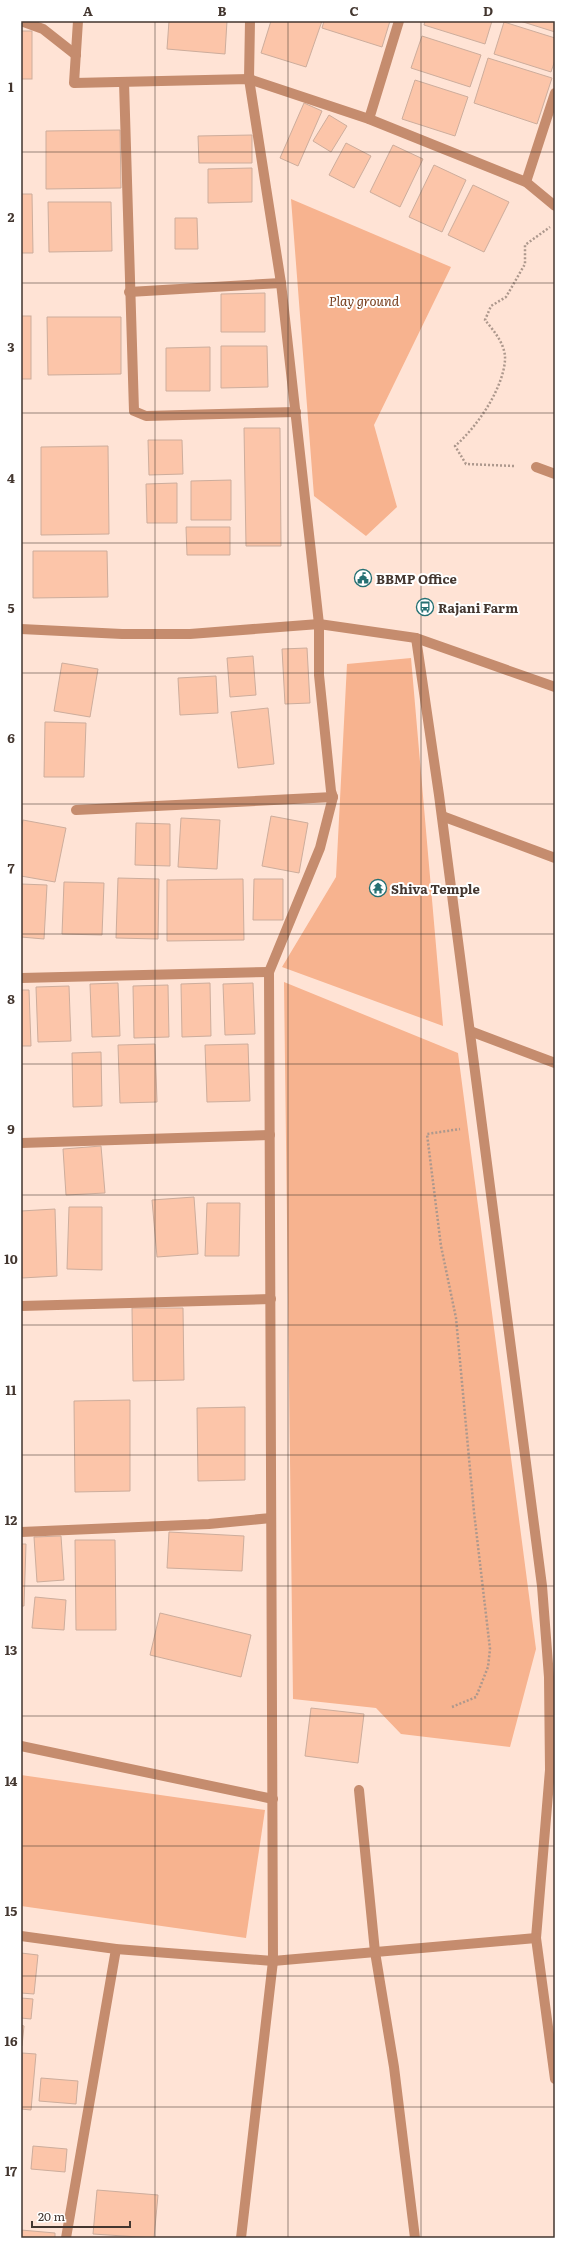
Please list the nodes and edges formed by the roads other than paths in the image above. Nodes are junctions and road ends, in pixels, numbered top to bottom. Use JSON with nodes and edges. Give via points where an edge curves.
{"nodes":[{"id":1,"x":21,"y":21,"type":"edge"},
{"id":2,"x":78,"y":21,"type":"edge"},
{"id":3,"x":250,"y":21,"type":"edge"},
{"id":4,"x":400,"y":21,"type":"edge"},
{"id":5,"x":76,"y":55,"type":"junction"},
{"id":6,"x":249,"y":79,"type":"junction"},
{"id":7,"x":124,"y":82,"type":"junction"},
{"id":8,"x":555,"y":93,"type":"edge"},
{"id":9,"x":370,"y":118,"type":"junction"},
{"id":10,"x":526,"y":182,"type":"junction"},
{"id":11,"x":555,"y":206,"type":"edge"},
{"id":12,"x":281,"y":283,"type":"junction"},
{"id":13,"x":129,"y":292,"type":"junction"},
{"id":14,"x":296,"y":412,"type":"junction"},
{"id":15,"x":536,"y":467,"type":"road end"},
{"id":16,"x":555,"y":474,"type":"edge"},
{"id":17,"x":318,"y":624,"type":"junction"},
{"id":18,"x":21,"y":629,"type":"edge"},
{"id":19,"x":416,"y":638,"type":"junction"},
{"id":20,"x":555,"y":687,"type":"edge"},
{"id":21,"x":333,"y":797,"type":"junction"},
{"id":22,"x":76,"y":810,"type":"dead end"},
{"id":23,"x":442,"y":816,"type":"junction"},
{"id":24,"x":555,"y":858,"type":"edge"},
{"id":25,"x":269,"y":972,"type":"junction"},
{"id":26,"x":21,"y":978,"type":"edge"},
{"id":27,"x":470,"y":1031,"type":"junction"},
{"id":28,"x":555,"y":1063,"type":"edge"},
{"id":29,"x":270,"y":1135,"type":"junction"},
{"id":30,"x":21,"y":1143,"type":"edge"},
{"id":31,"x":271,"y":1299,"type":"junction"},
{"id":32,"x":21,"y":1306,"type":"edge"},
{"id":33,"x":271,"y":1518,"type":"junction"},
{"id":34,"x":21,"y":1532,"type":"edge"},
{"id":35,"x":21,"y":1746,"type":"edge"},
{"id":36,"x":359,"y":1790,"type":"dead end"},
{"id":37,"x":273,"y":1799,"type":"junction"},
{"id":38,"x":21,"y":1936,"type":"edge"},
{"id":39,"x":536,"y":1938,"type":"junction"},
{"id":40,"x":116,"y":1949,"type":"junction"},
{"id":41,"x":375,"y":1952,"type":"junction"},
{"id":42,"x":273,"y":1961,"type":"junction"},
{"id":43,"x":555,"y":2079,"type":"edge"},
{"id":44,"x":66,"y":2238,"type":"edge"},
{"id":45,"x":241,"y":2238,"type":"edge"},
{"id":46,"x":415,"y":2238,"type":"edge"}],
"edges":[{"from":1,"to":5,"type":"street","via":[[43,29]]},
{"from":2,"to":5,"type":"street"},
{"from":3,"to":6,"type":"street"},
{"from":4,"to":9,"type":"street"},
{"from":5,"to":7,"type":"street","via":[[74,83]]},
{"from":6,"to":7,"type":"street"},
{"from":6,"to":9,"type":"street"},
{"from":6,"to":12,"type":"street"},
{"from":7,"to":13,"type":"street"},
{"from":8,"to":10,"type":"street"},
{"from":9,"to":10,"type":"street"},
{"from":10,"to":11,"type":"street"},
{"from":12,"to":13,"type":"street"},
{"from":12,"to":14,"type":"street"},
{"from":13,"to":14,"type":"street","via":[[134,411],[146,416]]},
{"from":14,"to":17,"type":"street"},
{"from":15,"to":16,"type":"street"},
{"from":17,"to":18,"type":"street","via":[[190,634],[122,634]]},
{"from":17,"to":19,"type":"street"},
{"from":17,"to":21,"type":"street","via":[[319,675]]},
{"from":19,"to":20,"type":"street"},
{"from":19,"to":23,"type":"street"},
{"from":21,"to":22,"type":"street"},
{"from":21,"to":25,"type":"street","via":[[320,848]]},
{"from":23,"to":24,"type":"street"},
{"from":23,"to":27,"type":"street"},
{"from":25,"to":26,"type":"street"},
{"from":25,"to":29,"type":"street"},
{"from":27,"to":28,"type":"street"},
{"from":27,"to":39,"type":"street","via":[[542,1586],[549,1677],[550,1770]]},
{"from":29,"to":30,"type":"street"},
{"from":29,"to":31,"type":"street"},
{"from":31,"to":32,"type":"street"},
{"from":31,"to":33,"type":"street"},
{"from":33,"to":34,"type":"street","via":[[209,1524]]},
{"from":33,"to":37,"type":"street"},
{"from":35,"to":37,"type":"street"},
{"from":36,"to":41,"type":"street"},
{"from":37,"to":42,"type":"street"},
{"from":38,"to":40,"type":"street"},
{"from":39,"to":41,"type":"street"},
{"from":39,"to":43,"type":"street"},
{"from":40,"to":42,"type":"street"},
{"from":40,"to":44,"type":"street"},
{"from":41,"to":42,"type":"street"},
{"from":41,"to":46,"type":"street","via":[[394,2067]]},
{"from":42,"to":45,"type":"street"}]}
